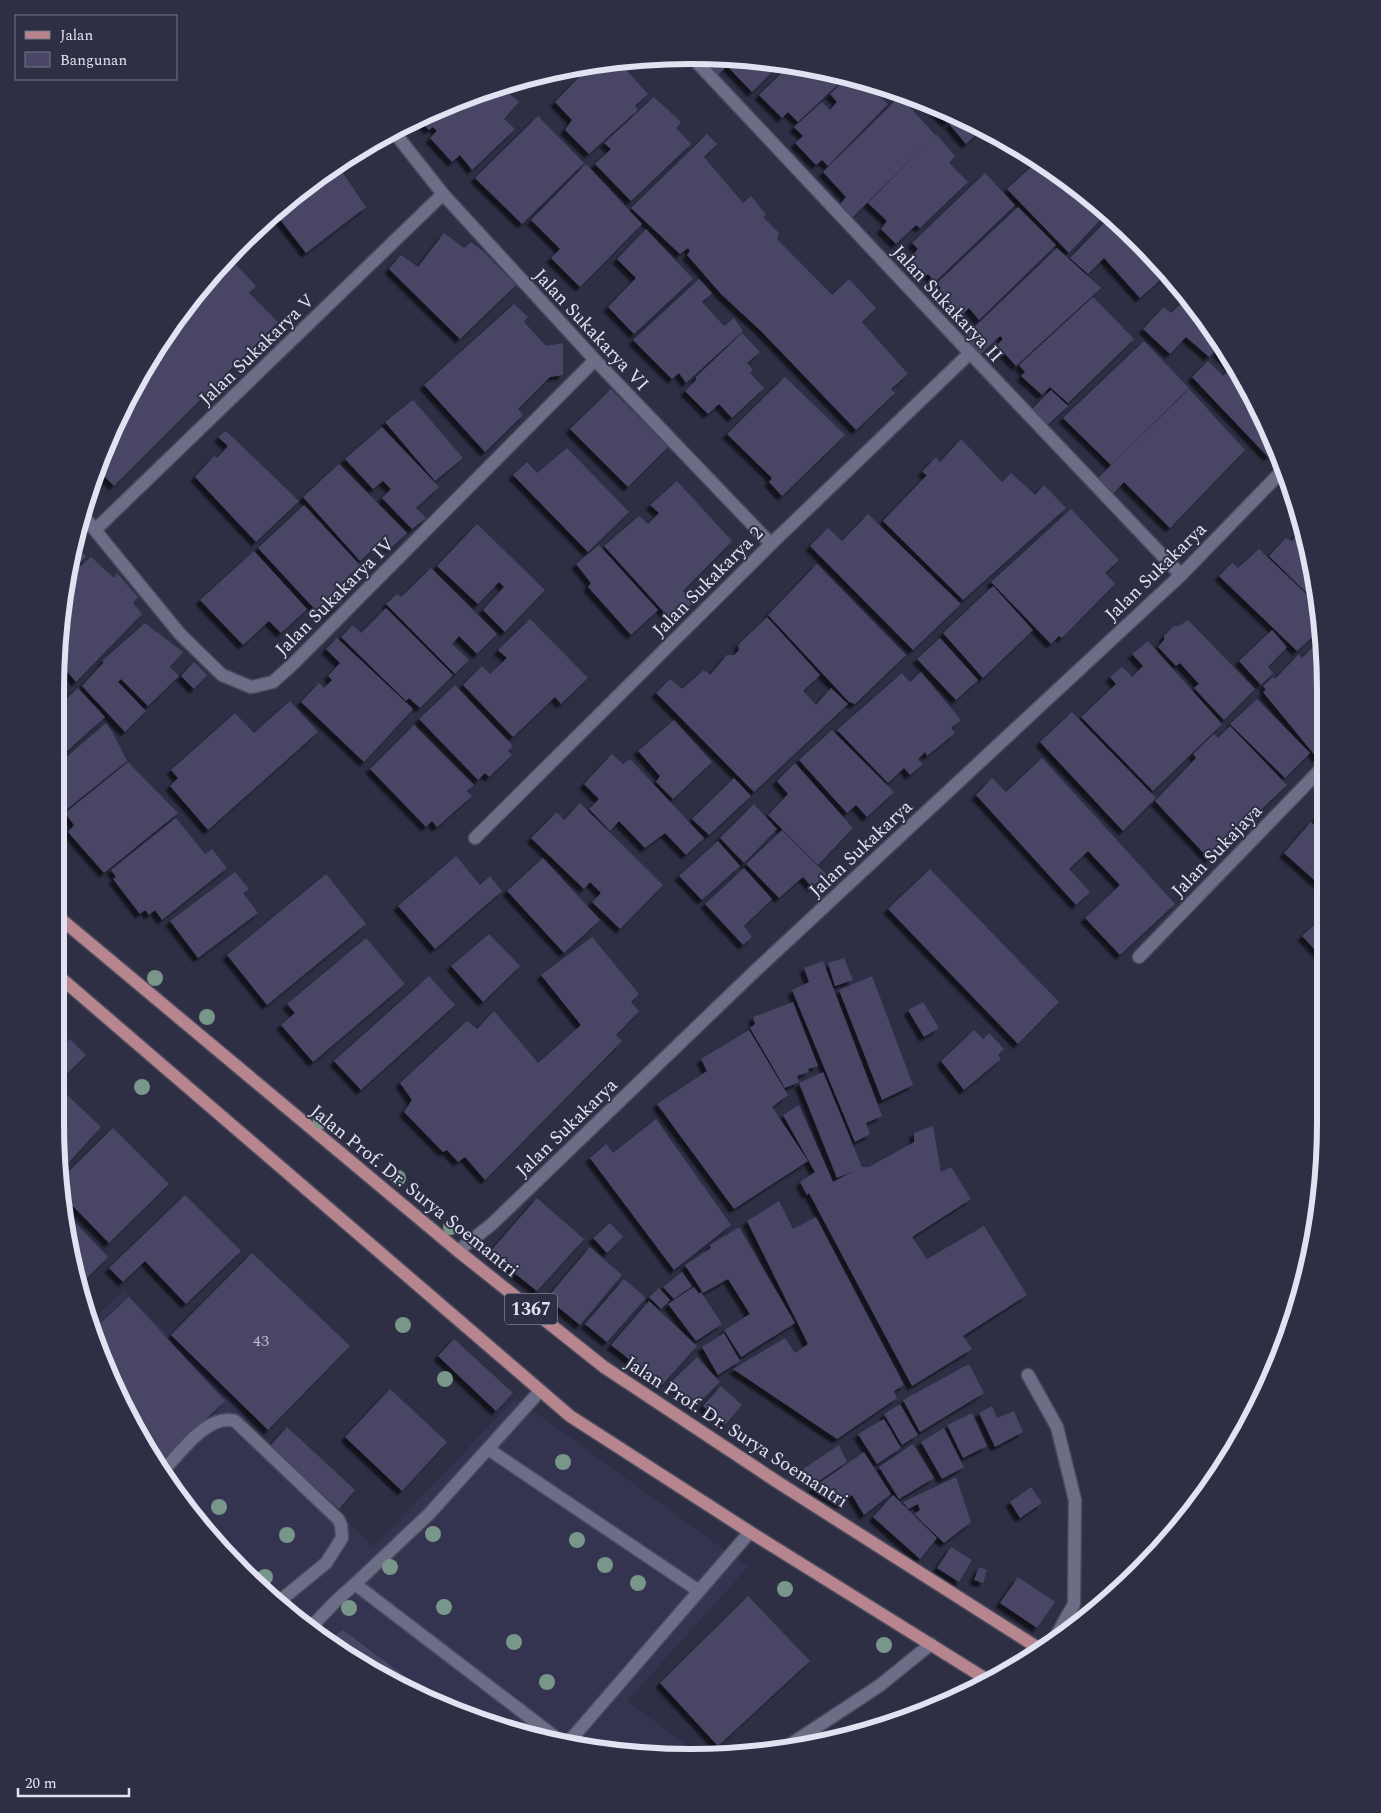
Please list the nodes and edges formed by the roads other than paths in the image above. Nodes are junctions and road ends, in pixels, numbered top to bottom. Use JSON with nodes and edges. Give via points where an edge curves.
{"nodes":[{"id":1,"x":699,"y":64,"type":"edge"},
{"id":2,"x":398,"y":137,"type":"edge"},
{"id":3,"x":442,"y":194,"type":"junction"},
{"id":4,"x":970,"y":353,"type":"junction"},
{"id":5,"x":594,"y":360,"type":"junction"},
{"id":6,"x":1279,"y":477,"type":"edge"},
{"id":7,"x":87,"y":520,"type":"edge"},
{"id":8,"x":95,"y":530,"type":"junction"},
{"id":9,"x":771,"y":544,"type":"junction"},
{"id":10,"x":1181,"y":575,"type":"junction"},
{"id":11,"x":1317,"y":773,"type":"edge"},
{"id":12,"x":475,"y":838,"type":"dead end"},
{"id":13,"x":64,"y":922,"type":"edge"},
{"id":14,"x":1139,"y":957,"type":"dead end"},
{"id":15,"x":64,"y":981,"type":"edge"},
{"id":16,"x":458,"y":1251,"type":"junction"},
{"id":17,"x":1028,"y":1375,"type":"dead end"},
{"id":18,"x":540,"y":1391,"type":"junction"},
{"id":19,"x":488,"y":1449,"type":"junction"},
{"id":20,"x":167,"y":1467,"type":"edge"},
{"id":21,"x":750,"y":1532,"type":"junction"},
{"id":22,"x":355,"y":1584,"type":"junction"},
{"id":23,"x":699,"y":1591,"type":"junction"},
{"id":24,"x":283,"y":1599,"type":"edge"},
{"id":25,"x":314,"y":1624,"type":"edge"},
{"id":26,"x":1060,"y":1629,"type":"edge"},
{"id":27,"x":931,"y":1644,"type":"junction"},
{"id":28,"x":1035,"y":1646,"type":"edge"},
{"id":29,"x":983,"y":1677,"type":"edge"},
{"id":30,"x":549,"y":1733,"type":"edge"},
{"id":31,"x":573,"y":1738,"type":"edge"},
{"id":32,"x":798,"y":1740,"type":"edge"}],
"edges":[{"from":1,"to":4,"type":"street","name":"Jalan Sukakarya II"},
{"from":2,"to":3,"type":"street","name":"Jalan Sukakarya VI"},
{"from":3,"to":5,"type":"street","name":"Jalan Sukakarya VI"},
{"from":3,"to":8,"type":"street","name":"Jalan Sukakarya V"},
{"from":4,"to":9,"type":"street","name":"Jalan Sukakarya 2"},
{"from":4,"to":10,"type":"street","name":"Jalan Sukakarya II"},
{"from":5,"to":8,"type":"street","name":"Jalan Sukakarya IV","via":[[273,682],[251,687],[222,676],[180,634]]},
{"from":5,"to":9,"type":"street","name":"Jalan Sukakarya VI"},
{"from":6,"to":10,"type":"street","name":"Jalan Sukakarya"},
{"from":7,"to":8,"type":"street"},
{"from":9,"to":12,"type":"street","name":"Jalan Sukakarya 2"},
{"from":10,"to":16,"type":"street","name":"Jalan Sukakarya","via":[[755,971],[492,1224]]},
{"from":11,"to":14,"type":"street","name":"Jalan Sukajaya"},
{"from":13,"to":16,"type":"main road","name":"Jalan Prof. Dr. Surya Soemantri","number":"1367"},
{"from":15,"to":18,"type":"main road","number":"1367"},
{"from":16,"to":28,"type":"main road","name":"Jalan Prof. Dr. Surya Soemantri","number":"1367","via":[[604,1367]]},
{"from":17,"to":26,"type":"street","via":[[1057,1427],[1075,1500],[1074,1604]]},
{"from":18,"to":19,"type":"street"},
{"from":18,"to":21,"type":"main road","number":"1367","via":[[570,1416]]},
{"from":19,"to":22,"type":"street","via":[[428,1514]]},
{"from":19,"to":23,"type":"street"},
{"from":20,"to":24,"type":"street","via":[[202,1430],[216,1421],[229,1419],[235,1421],[338,1519],[342,1538],[326,1563]]},
{"from":21,"to":23,"type":"street"},
{"from":21,"to":27,"type":"main road","number":"1367"},
{"from":22,"to":25,"type":"street"},
{"from":22,"to":30,"type":"street"},
{"from":23,"to":31,"type":"street"},
{"from":27,"to":29,"type":"main road","number":"1367"},
{"from":27,"to":32,"type":"street","via":[[879,1686]]}]}
